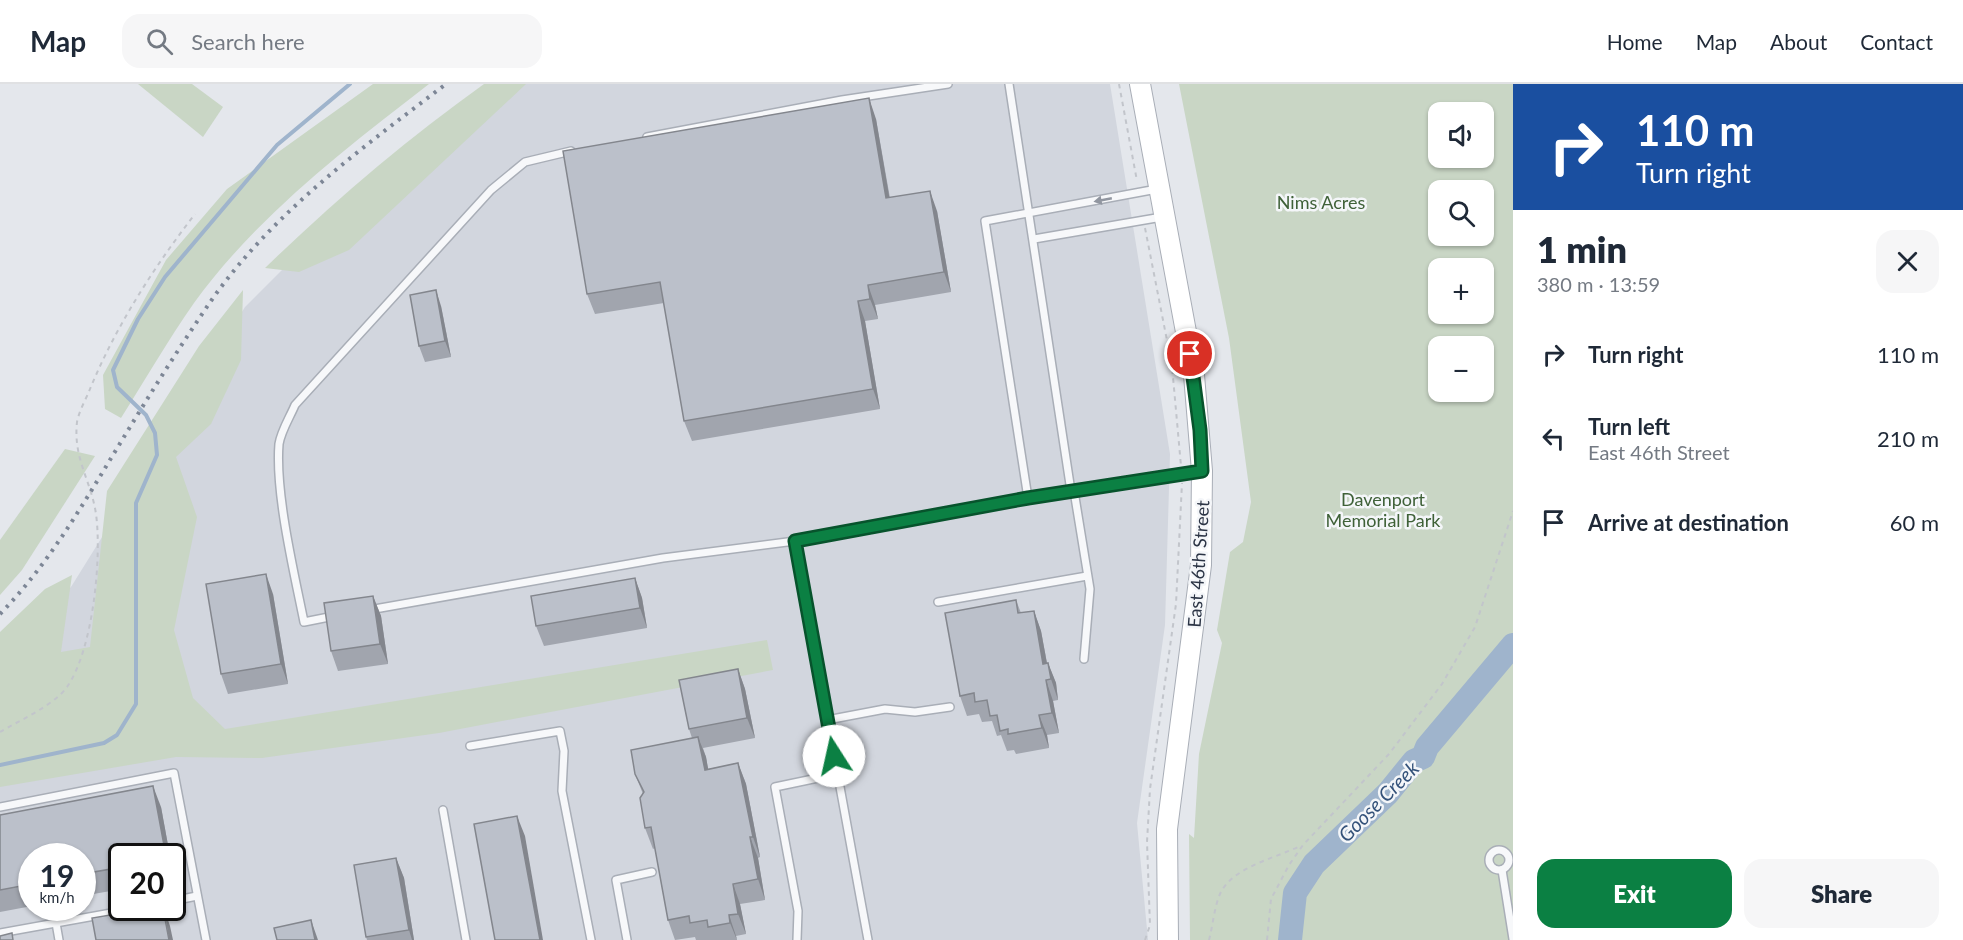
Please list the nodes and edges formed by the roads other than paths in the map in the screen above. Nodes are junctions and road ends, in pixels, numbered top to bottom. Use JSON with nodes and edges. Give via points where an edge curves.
{"nodes":[{"id":1,"x":948,"y":84,"type":"edge"},
{"id":2,"x":1009,"y":84,"type":"edge"},
{"id":3,"x":1140,"y":84,"type":"edge"},
{"id":4,"x":636,"y":139,"type":"edge"},
{"id":5,"x":579,"y":150,"type":"edge"},
{"id":6,"x":1160,"y":188,"type":"junction"},
{"id":7,"x":1030,"y":214,"type":"junction"},
{"id":8,"x":1165,"y":216,"type":"junction"},
{"id":9,"x":1035,"y":239,"type":"junction"},
{"id":10,"x":1202,"y":471,"type":"junction"},
{"id":11,"x":1072,"y":491,"type":"junction"},
{"id":12,"x":1028,"y":498,"type":"junction"},
{"id":13,"x":795,"y":541,"type":"junction"},
{"id":14,"x":1087,"y":576,"type":"junction"},
{"id":15,"x":939,"y":602,"type":"dead end"},
{"id":16,"x":362,"y":611,"type":"edge"},
{"id":17,"x":339,"y":615,"type":"edge"},
{"id":18,"x":1084,"y":659,"type":"dead end"},
{"id":19,"x":950,"y":707,"type":"dead end"},
{"id":20,"x":827,"y":720,"type":"junction"},
{"id":21,"x":470,"y":746,"type":"dead end"},
{"id":22,"x":837,"y":774,"type":"junction"},
{"id":23,"x":0,"y":807,"type":"edge"},
{"id":24,"x":443,"y":810,"type":"dead end"},
{"id":25,"x":1502,"y":870,"type":"dead end"},
{"id":26,"x":652,"y":872,"type":"dead end"},
{"id":27,"x":197,"y":896,"type":"junction"},
{"id":28,"x":186,"y":898,"type":"edge"},
{"id":29,"x":108,"y":914,"type":"edge"},
{"id":30,"x":56,"y":923,"type":"junction"},
{"id":31,"x":0,"y":933,"type":"edge"},
{"id":32,"x":1163,"y":939,"type":"edge"},
{"id":33,"x":1513,"y":939,"type":"edge"},
{"id":34,"x":59,"y":940,"type":"edge"},
{"id":35,"x":206,"y":940,"type":"edge"},
{"id":36,"x":466,"y":940,"type":"edge"},
{"id":37,"x":591,"y":940,"type":"edge"},
{"id":38,"x":627,"y":940,"type":"edge"},
{"id":39,"x":797,"y":940,"type":"edge"},
{"id":40,"x":868,"y":940,"type":"edge"}],
"edges":[{"from":1,"to":4,"type":"lane"},
{"from":2,"to":7,"type":"lane"},
{"from":3,"to":6,"type":"street","name":"East 46th Street"},
{"from":5,"to":17,"type":"lane","via":[[525,162],[491,190],[295,405],[279,442],[281,484],[304,622]]},
{"from":6,"to":7,"type":"lane","one_way":true},
{"from":6,"to":8,"type":"street","name":"East 46th Street"},
{"from":7,"to":9,"type":"lane"},
{"from":7,"to":12,"type":"lane","via":[[985,221]]},
{"from":8,"to":9,"type":"lane"},
{"from":8,"to":10,"type":"street","name":"East 46th Street","via":[[1194,375]]},
{"from":9,"to":11,"type":"lane"},
{"from":10,"to":11,"type":"lane"},
{"from":10,"to":32,"type":"street","name":"East 46th Street","via":[[1199,587],[1167,829]]},
{"from":11,"to":12,"type":"lane"},
{"from":11,"to":14,"type":"lane"},
{"from":12,"to":13,"type":"lane"},
{"from":13,"to":16,"type":"lane","via":[[663,558]]},
{"from":13,"to":20,"type":"lane"},
{"from":14,"to":15,"type":"lane"},
{"from":14,"to":18,"type":"lane","via":[[1090,590]]},
{"from":19,"to":20,"type":"lane","via":[[915,712],[885,709]]},
{"from":20,"to":22,"type":"lane"},
{"from":21,"to":37,"type":"lane","via":[[560,731],[564,751],[562,791]]},
{"from":22,"to":39,"type":"lane","via":[[775,787],[798,911]]},
{"from":22,"to":40,"type":"lane"},
{"from":23,"to":27,"type":"lane","via":[[174,773]]},
{"from":24,"to":36,"type":"lane"},
{"from":25,"to":33,"type":"lane"},
{"from":26,"to":38,"type":"lane","via":[[616,880]]},
{"from":27,"to":28,"type":"lane"},
{"from":27,"to":35,"type":"lane"},
{"from":29,"to":30,"type":"lane"},
{"from":30,"to":31,"type":"lane"},
{"from":30,"to":34,"type":"lane"}]}
